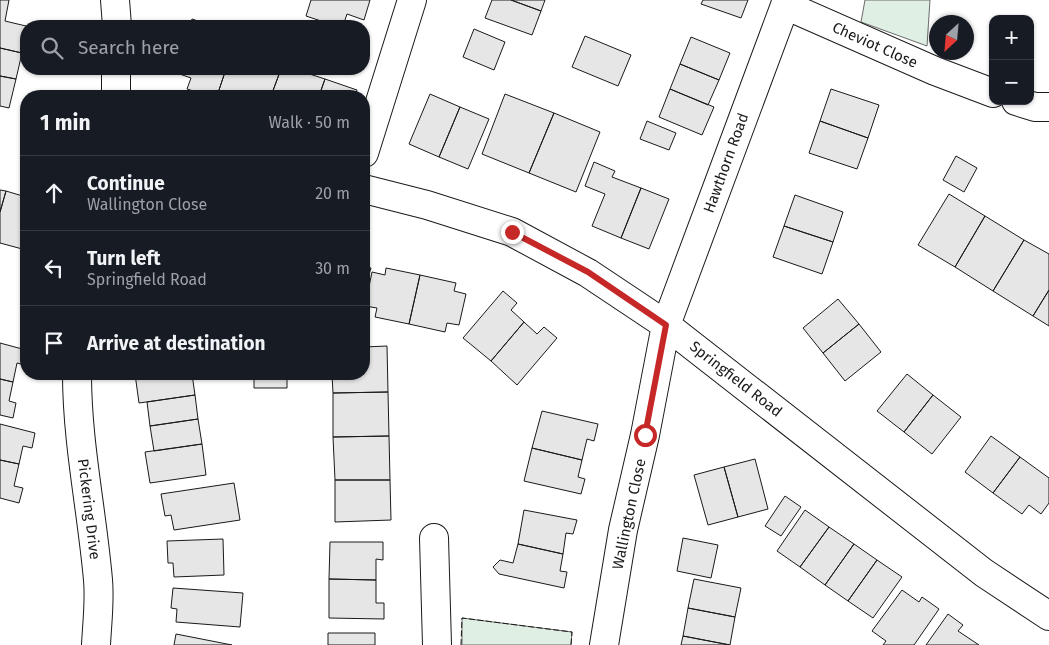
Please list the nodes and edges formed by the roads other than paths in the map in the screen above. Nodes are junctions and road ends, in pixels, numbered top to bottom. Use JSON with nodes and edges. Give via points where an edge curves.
{"nodes":[{"id":1,"x":412,"y":0,"type":"edge"},
{"id":2,"x":786,"y":2,"type":"edge"},
{"id":3,"x":116,"y":75,"type":"edge"},
{"id":4,"x":116,"y":90,"type":"edge"},
{"id":5,"x":989,"y":91,"type":"edge"},
{"id":6,"x":1028,"y":105,"type":"edge"},
{"id":7,"x":1049,"y":107,"type":"edge"},
{"id":8,"x":370,"y":134,"type":"edge"},
{"id":9,"x":370,"y":191,"type":"edge"},
{"id":10,"x":666,"y":325,"type":"junction"},
{"id":11,"x":76,"y":380,"type":"edge"},
{"id":12,"x":434,"y":538,"type":"dead end"},
{"id":13,"x":1049,"y":616,"type":"edge"},
{"id":14,"x":96,"y":645,"type":"edge"},
{"id":15,"x":437,"y":645,"type":"edge"},
{"id":16,"x":604,"y":645,"type":"edge"}],
"edges":[{"from":1,"to":8,"type":"street"},
{"from":2,"to":5,"type":"street","name":"Cheviot Close","via":[[919,64]]},
{"from":2,"to":10,"type":"street","name":"Hawthorn Road"},
{"from":3,"to":4,"type":"street"},
{"from":6,"to":7,"type":"street"},
{"from":9,"to":10,"type":"street","name":"Springfield Road","via":[[512,232],[588,272]]},
{"from":10,"to":13,"type":"street","name":"Springfield Road","via":[[984,573]]},
{"from":10,"to":16,"type":"street","name":"Wallington Close","via":[[623,530]]},
{"from":11,"to":14,"type":"street","name":"Pickering Drive","via":[[99,582]]},
{"from":12,"to":15,"type":"street"}]}
